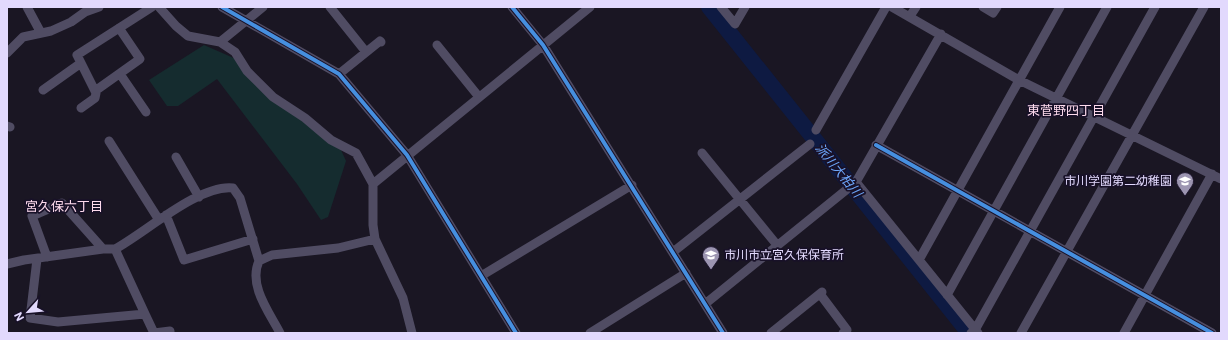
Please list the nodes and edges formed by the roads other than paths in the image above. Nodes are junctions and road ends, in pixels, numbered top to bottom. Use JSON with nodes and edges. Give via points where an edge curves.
{"nodes":[{"id":1,"x":27,"y":7,"type":"edge"},
{"id":2,"x":99,"y":7,"type":"edge"},
{"id":3,"x":152,"y":7,"type":"edge"},
{"id":4,"x":159,"y":7,"type":"edge"},
{"id":5,"x":222,"y":7,"type":"edge"},
{"id":6,"x":263,"y":7,"type":"edge"},
{"id":7,"x":330,"y":7,"type":"edge"},
{"id":8,"x":512,"y":7,"type":"edge"},
{"id":9,"x":590,"y":7,"type":"edge"},
{"id":10,"x":721,"y":7,"type":"edge"},
{"id":11,"x":745,"y":7,"type":"edge"},
{"id":12,"x":886,"y":7,"type":"edge"},
{"id":13,"x":892,"y":7,"type":"edge"},
{"id":14,"x":916,"y":7,"type":"edge"},
{"id":15,"x":983,"y":7,"type":"edge"},
{"id":16,"x":997,"y":7,"type":"edge"},
{"id":17,"x":1060,"y":7,"type":"edge"},
{"id":18,"x":1107,"y":7,"type":"edge"},
{"id":19,"x":1155,"y":7,"type":"edge"},
{"id":20,"x":1204,"y":7,"type":"edge"},
{"id":21,"x":910,"y":16,"type":"junction"},
{"id":22,"x":246,"y":22,"type":"junction"},
{"id":23,"x":119,"y":28,"type":"junction"},
{"id":24,"x":41,"y":33,"type":"junction"},
{"id":25,"x":941,"y":34,"type":"junction"},
{"id":26,"x":220,"y":42,"type":"junction"},
{"id":27,"x":381,"y":42,"type":"dead end"},
{"id":28,"x":437,"y":45,"type":"dead end"},
{"id":29,"x":543,"y":45,"type":"junction"},
{"id":30,"x":7,"y":52,"type":"edge"},
{"id":31,"x":366,"y":52,"type":"junction"},
{"id":32,"x":81,"y":63,"type":"junction"},
{"id":33,"x":120,"y":74,"type":"junction"},
{"id":34,"x":338,"y":74,"type":"junction"},
{"id":35,"x":1019,"y":80,"type":"junction"},
{"id":36,"x":43,"y":90,"type":"dead end"},
{"id":37,"x":95,"y":91,"type":"junction"},
{"id":38,"x":479,"y":97,"type":"junction"},
{"id":39,"x":1056,"y":99,"type":"junction"},
{"id":40,"x":81,"y":108,"type":"dead end"},
{"id":41,"x":146,"y":112,"type":"dead end"},
{"id":42,"x":1094,"y":116,"type":"junction"},
{"id":43,"x":816,"y":130,"type":"dead end"},
{"id":44,"x":1132,"y":135,"type":"junction"},
{"id":45,"x":109,"y":141,"type":"dead end"},
{"id":46,"x":810,"y":144,"type":"dead end"},
{"id":47,"x":876,"y":145,"type":"junction"},
{"id":48,"x":702,"y":153,"type":"dead end"},
{"id":49,"x":407,"y":155,"type":"junction"},
{"id":50,"x":176,"y":157,"type":"dead end"},
{"id":51,"x":1212,"y":174,"type":"junction"},
{"id":52,"x":1221,"y":179,"type":"edge"},
{"id":53,"x":856,"y":182,"type":"junction"},
{"id":54,"x":374,"y":184,"type":"junction"},
{"id":55,"x":632,"y":185,"type":"junction"},
{"id":56,"x":958,"y":191,"type":"junction"},
{"id":57,"x":199,"y":197,"type":"junction"},
{"id":58,"x":740,"y":200,"type":"junction"},
{"id":59,"x":993,"y":211,"type":"junction"},
{"id":60,"x":162,"y":218,"type":"junction"},
{"id":61,"x":1030,"y":231,"type":"junction"},
{"id":62,"x":253,"y":239,"type":"junction"},
{"id":63,"x":376,"y":239,"type":"junction"},
{"id":64,"x":777,"y":245,"type":"junction"},
{"id":65,"x":103,"y":249,"type":"junction"},
{"id":66,"x":115,"y":249,"type":"junction"},
{"id":67,"x":1066,"y":251,"type":"junction"},
{"id":68,"x":674,"y":252,"type":"junction"},
{"id":69,"x":47,"y":257,"type":"junction"},
{"id":70,"x":37,"y":259,"type":"junction"},
{"id":71,"x":919,"y":260,"type":"junction"},
{"id":72,"x":259,"y":261,"type":"junction"},
{"id":73,"x":7,"y":264,"type":"edge"},
{"id":74,"x":686,"y":273,"type":"junction"},
{"id":75,"x":481,"y":276,"type":"junction"},
{"id":76,"x":947,"y":295,"type":"junction"},
{"id":77,"x":1145,"y":296,"type":"junction"},
{"id":78,"x":705,"y":304,"type":"junction"},
{"id":79,"x":145,"y":314,"type":"junction"},
{"id":80,"x":777,"y":331,"type":"edge"},
{"id":81,"x":975,"y":332,"type":"edge"},
{"id":82,"x":170,"y":333,"type":"edge"},
{"id":83,"x":280,"y":333,"type":"edge"},
{"id":84,"x":412,"y":333,"type":"edge"},
{"id":85,"x":516,"y":333,"type":"edge"},
{"id":86,"x":590,"y":333,"type":"edge"},
{"id":87,"x":723,"y":333,"type":"edge"},
{"id":88,"x":843,"y":333,"type":"edge"},
{"id":89,"x":1021,"y":333,"type":"edge"},
{"id":90,"x":1124,"y":333,"type":"edge"},
{"id":91,"x":1212,"y":333,"type":"edge"}],
"edges":[{"from":1,"to":24,"type":"street"},
{"from":2,"to":24,"type":"street","via":[[51,31]]},
{"from":3,"to":23,"type":"street"},
{"from":4,"to":26,"type":"street","via":[[188,36]]},
{"from":5,"to":22,"type":"street"},
{"from":6,"to":22,"type":"street"},
{"from":7,"to":31,"type":"street"},
{"from":8,"to":29,"type":"street"},
{"from":9,"to":29,"type":"street"},
{"from":10,"to":11,"type":"street","via":[[735,24]]},
{"from":12,"to":43,"type":"street"},
{"from":13,"to":21,"type":"street"},
{"from":14,"to":21,"type":"street"},
{"from":15,"to":16,"type":"street","via":[[993,13]]},
{"from":17,"to":35,"type":"street"},
{"from":18,"to":39,"type":"street"},
{"from":19,"to":42,"type":"street"},
{"from":20,"to":44,"type":"street"},
{"from":21,"to":25,"type":"street"},
{"from":22,"to":26,"type":"street"},
{"from":22,"to":34,"type":"street"},
{"from":23,"to":32,"type":"street","via":[[77,55]]},
{"from":23,"to":33,"type":"street","via":[[140,60]]},
{"from":24,"to":30,"type":"street","via":[[23,37]]},
{"from":25,"to":35,"type":"street"},
{"from":25,"to":47,"type":"street"},
{"from":26,"to":54,"type":"street","via":[[235,52],[247,70],[273,97],[305,118],[331,140],[356,153]]},
{"from":27,"to":31,"type":"street"},
{"from":28,"to":38,"type":"street"},
{"from":29,"to":38,"type":"street"},
{"from":29,"to":55,"type":"street"},
{"from":31,"to":34,"type":"street"},
{"from":32,"to":36,"type":"street"},
{"from":32,"to":37,"type":"street"},
{"from":33,"to":37,"type":"street"},
{"from":33,"to":41,"type":"street"},
{"from":34,"to":49,"type":"street"},
{"from":35,"to":39,"type":"street"},
{"from":35,"to":56,"type":"street"},
{"from":37,"to":40,"type":"street","via":[[95,98]]},
{"from":38,"to":49,"type":"street"},
{"from":39,"to":42,"type":"street"},
{"from":39,"to":59,"type":"street"},
{"from":42,"to":44,"type":"street"},
{"from":42,"to":61,"type":"street"},
{"from":44,"to":51,"type":"street"},
{"from":44,"to":67,"type":"street"},
{"from":45,"to":60,"type":"street"},
{"from":46,"to":58,"type":"street"},
{"from":47,"to":53,"type":"street"},
{"from":47,"to":56,"type":"street"},
{"from":48,"to":58,"type":"street"},
{"from":49,"to":54,"type":"street"},
{"from":49,"to":75,"type":"street"},
{"from":50,"to":57,"type":"street"},
{"from":51,"to":52,"type":"street"},
{"from":51,"to":77,"type":"street"},
{"from":53,"to":64,"type":"street"},
{"from":53,"to":71,"type":"street"},
{"from":54,"to":63,"type":"street","via":[[373,225]]},
{"from":55,"to":68,"type":"street"},
{"from":55,"to":75,"type":"street"},
{"from":56,"to":59,"type":"street"},
{"from":56,"to":71,"type":"street"},
{"from":57,"to":60,"type":"street"},
{"from":57,"to":62,"type":"street","via":[[225,187],[232,188],[240,198]]},
{"from":58,"to":64,"type":"street"},
{"from":58,"to":68,"type":"street"},
{"from":59,"to":61,"type":"street"},
{"from":59,"to":76,"type":"street"},
{"from":60,"to":62,"type":"street","via":[[184,260]]},
{"from":60,"to":66,"type":"street"},
{"from":61,"to":67,"type":"street"},
{"from":61,"to":81,"type":"street"},
{"from":62,"to":72,"type":"street"},
{"from":63,"to":72,"type":"street","via":[[338,248],[272,255]]},
{"from":63,"to":84,"type":"street","via":[[403,298]]},
{"from":64,"to":78,"type":"street"},
{"from":65,"to":66,"type":"street"},
{"from":65,"to":69,"type":"street"},
{"from":65,"to":69,"type":"street","via":[[62,203],[32,216]]},
{"from":66,"to":79,"type":"street"},
{"from":67,"to":77,"type":"street"},
{"from":67,"to":89,"type":"street"},
{"from":68,"to":74,"type":"street"},
{"from":69,"to":70,"type":"street"},
{"from":70,"to":73,"type":"street"},
{"from":70,"to":79,"type":"street","via":[[30,318],[58,322]]},
{"from":71,"to":76,"type":"street"},
{"from":72,"to":83,"type":"street","via":[[254,271],[260,298]]},
{"from":74,"to":78,"type":"street"},
{"from":74,"to":86,"type":"street"},
{"from":75,"to":85,"type":"street"},
{"from":76,"to":81,"type":"street"},
{"from":77,"to":90,"type":"street"},
{"from":77,"to":91,"type":"street"},
{"from":78,"to":87,"type":"street"},
{"from":79,"to":82,"type":"street","via":[[154,333]]},
{"from":80,"to":88,"type":"street","via":[[821,293],[847,330]]}]}
